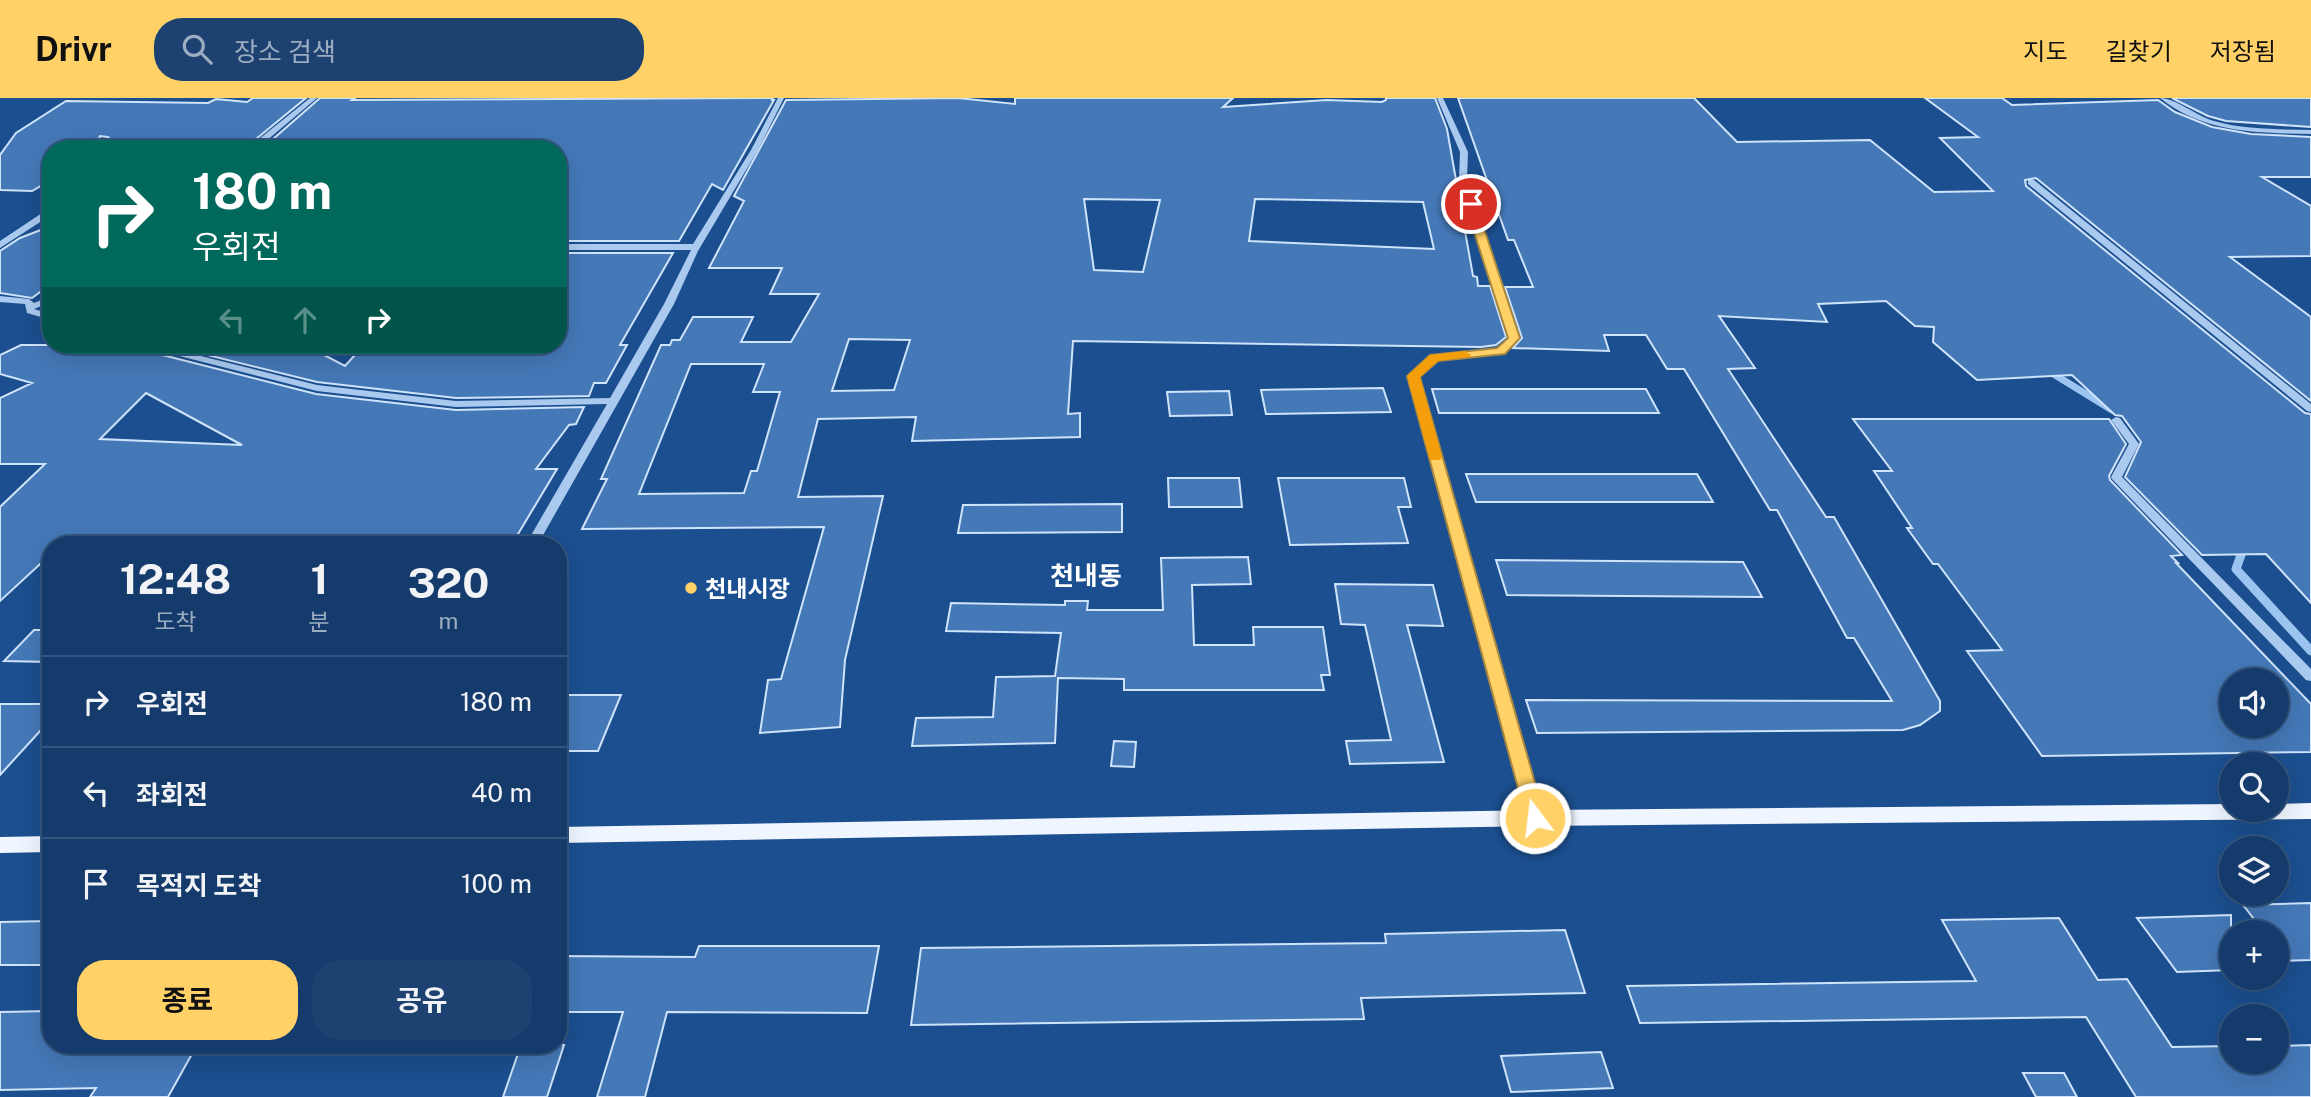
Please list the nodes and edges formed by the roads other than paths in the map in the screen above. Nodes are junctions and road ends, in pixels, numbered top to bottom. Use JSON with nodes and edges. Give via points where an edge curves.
{"nodes":[{"id":1,"x":314,"y":98,"type":"edge"},
{"id":2,"x":781,"y":98,"type":"edge"},
{"id":3,"x":1440,"y":98,"type":"edge"},
{"id":4,"x":2163,"y":98,"type":"edge"},
{"id":5,"x":2311,"y":132,"type":"edge"},
{"id":6,"x":263,"y":140,"type":"edge"},
{"id":7,"x":2031,"y":181,"type":"dead end"},
{"id":8,"x":42,"y":217,"type":"edge"},
{"id":9,"x":0,"y":245,"type":"edge"},
{"id":10,"x":567,"y":247,"type":"edge"},
{"id":11,"x":697,"y":247,"type":"junction"},
{"id":12,"x":0,"y":299,"type":"edge"},
{"id":13,"x":42,"y":303,"type":"edge"},
{"id":14,"x":30,"y":308,"type":"junction"},
{"id":15,"x":42,"y":314,"type":"edge"},
{"id":16,"x":183,"y":354,"type":"edge"},
{"id":17,"x":613,"y":401,"type":"junction"},
{"id":18,"x":2311,"y":409,"type":"edge"},
{"id":19,"x":2116,"y":420,"type":"dead end"},
{"id":20,"x":537,"y":536,"type":"edge"},
{"id":21,"x":2311,"y":677,"type":"edge"},
{"id":22,"x":2311,"y":811,"type":"edge"},
{"id":23,"x":1535,"y":818,"type":"junction"},
{"id":24,"x":567,"y":835,"type":"edge"},
{"id":25,"x":42,"y":844,"type":"edge"},
{"id":26,"x":0,"y":845,"type":"edge"}],
"edges":[{"from":1,"to":6,"type":"street"},
{"from":2,"to":11,"type":"street"},
{"from":3,"to":23,"type":"street","via":[[1464,152],[1463,180],[1514,338],[1500,351],[1434,358],[1413,376]]},
{"from":4,"to":5,"type":"street","via":[[2204,121],[2266,131]]},
{"from":7,"to":18,"type":"street"},
{"from":8,"to":9,"type":"street"},
{"from":10,"to":11,"type":"street"},
{"from":11,"to":17,"type":"street"},
{"from":12,"to":14,"type":"street","via":[[29,302]]},
{"from":13,"to":14,"type":"street"},
{"from":14,"to":15,"type":"street"},
{"from":16,"to":17,"type":"street","via":[[317,388],[456,404]]},
{"from":17,"to":20,"type":"street"},
{"from":19,"to":21,"type":"street","via":[[2134,444],[2116,477]]},
{"from":22,"to":23,"type":"main road"},
{"from":23,"to":24,"type":"main road"},
{"from":25,"to":26,"type":"main road"}]}
